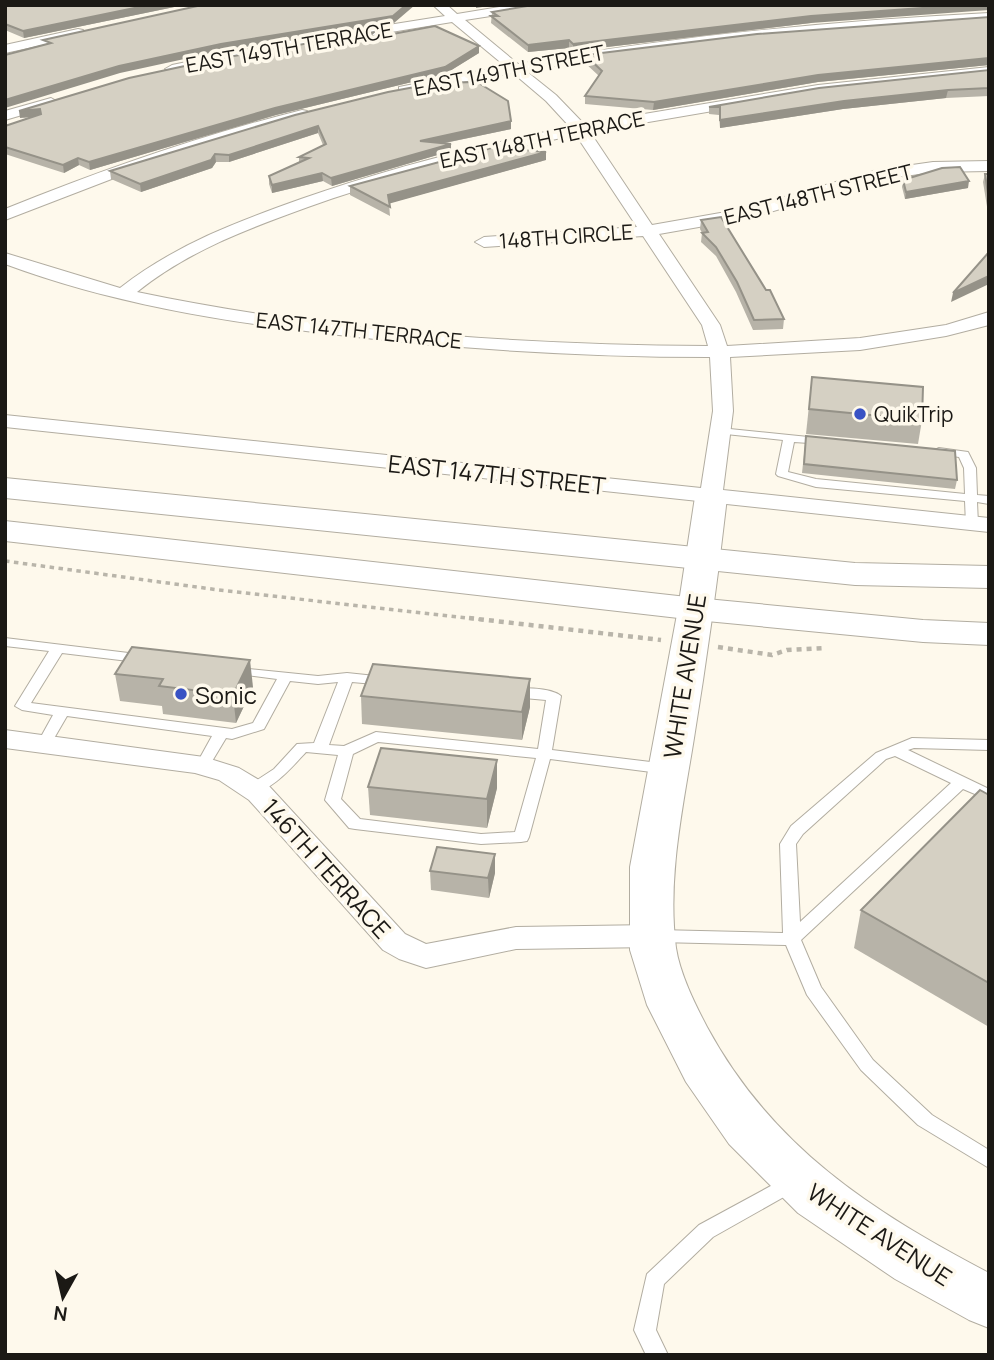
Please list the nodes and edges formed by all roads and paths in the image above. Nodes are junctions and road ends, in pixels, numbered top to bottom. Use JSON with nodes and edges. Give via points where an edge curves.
{"nodes":[{"id":1,"x":439,"y":5,"type":"edge"},
{"id":2,"x":536,"y":5,"type":"edge"},
{"id":3,"x":989,"y":17,"type":"edge"},
{"id":4,"x":454,"y":18,"type":"junction"},
{"id":5,"x":95,"y":29,"type":"edge"},
{"id":6,"x":5,"y":49,"type":"edge"},
{"id":7,"x":513,"y":67,"type":"junction"},
{"id":8,"x":162,"y":71,"type":"edge"},
{"id":9,"x":989,"y":71,"type":"edge"},
{"id":10,"x":394,"y":92,"type":"edge"},
{"id":11,"x":66,"y":98,"type":"edge"},
{"id":12,"x":314,"y":111,"type":"edge"},
{"id":13,"x":5,"y":117,"type":"edge"},
{"id":14,"x":580,"y":129,"type":"junction"},
{"id":15,"x":989,"y":166,"type":"edge"},
{"id":16,"x":5,"y":215,"type":"edge"},
{"id":17,"x":649,"y":230,"type":"junction"},
{"id":18,"x":484,"y":242,"type":"dead end"},
{"id":19,"x":5,"y":258,"type":"edge"},
{"id":20,"x":122,"y":295,"type":"junction"},
{"id":21,"x":989,"y":317,"type":"edge"},
{"id":22,"x":721,"y":351,"type":"junction"},
{"id":23,"x":5,"y":422,"type":"edge"},
{"id":24,"x":720,"y":431,"type":"junction"},
{"id":25,"x":789,"y":437,"type":"junction"},
{"id":26,"x":835,"y":448,"type":"edge"},
{"id":27,"x":930,"y":456,"type":"edge"},
{"id":28,"x":5,"y":488,"type":"edge"},
{"id":29,"x":711,"y":497,"type":"junction"},
{"id":30,"x":971,"y":498,"type":"junction"},
{"id":31,"x":989,"y":500,"type":"edge"},
{"id":32,"x":980,"y":525,"type":"edge"},
{"id":33,"x":5,"y":531,"type":"edge"},
{"id":34,"x":703,"y":559,"type":"junction"},
{"id":35,"x":5,"y":561,"type":"edge"},
{"id":36,"x":989,"y":577,"type":"edge"},
{"id":37,"x":693,"y":626,"type":"junction"},
{"id":38,"x":989,"y":634,"type":"edge"},
{"id":39,"x":5,"y":642,"type":"edge"},
{"id":40,"x":58,"y":648,"type":"junction"},
{"id":41,"x":836,"y":649,"type":"dead end"},
{"id":42,"x":165,"y":661,"type":"edge"},
{"id":43,"x":219,"y":668,"type":"edge"},
{"id":44,"x":286,"y":676,"type":"junction"},
{"id":45,"x":347,"y":677,"type":"junction"},
{"id":46,"x":402,"y":682,"type":"edge"},
{"id":47,"x":499,"y":691,"type":"edge"},
{"id":48,"x":62,"y":712,"type":"junction"},
{"id":49,"x":221,"y":733,"type":"junction"},
{"id":50,"x":5,"y":739,"type":"edge"},
{"id":51,"x":44,"y":744,"type":"junction"},
{"id":52,"x":989,"y":745,"type":"edge"},
{"id":53,"x":320,"y":748,"type":"junction"},
{"id":54,"x":896,"y":750,"type":"junction"},
{"id":55,"x":346,"y":751,"type":"junction"},
{"id":56,"x":544,"y":754,"type":"junction"},
{"id":57,"x":203,"y":765,"type":"junction"},
{"id":58,"x":669,"y":769,"type":"junction"},
{"id":59,"x":961,"y":782,"type":"junction"},
{"id":60,"x":253,"y":788,"type":"junction"},
{"id":61,"x":989,"y":795,"type":"edge"},
{"id":62,"x":653,"y":936,"type":"junction"},
{"id":63,"x":792,"y":939,"type":"junction"},
{"id":64,"x":989,"y":1160,"type":"edge"},
{"id":65,"x":798,"y":1179,"type":"junction"},
{"id":66,"x":989,"y":1302,"type":"edge"},
{"id":67,"x":657,"y":1355,"type":"edge"}],
"edges":[{"from":1,"to":4,"type":"street","name":"WHITE AVENUE"},
{"from":2,"to":4,"type":"street","name":"EAST 149TH TERRACE"},
{"from":3,"to":7,"type":"street","name":"EAST 149TH STREET","via":[[725,36]]},
{"from":4,"to":7,"type":"street","name":"WHITE AVENUE"},
{"from":4,"to":8,"type":"street","name":"EAST 149TH TERRACE"},
{"from":5,"to":6,"type":"street"},
{"from":7,"to":10,"type":"street","name":"EAST 149TH STREET"},
{"from":7,"to":14,"type":"street","name":"WHITE AVENUE"},
{"from":9,"to":14,"type":"street","name":"EAST 148TH TERRACE","via":[[822,88]]},
{"from":11,"to":13,"type":"street"},
{"from":12,"to":16,"type":"street","via":[[156,157]]},
{"from":14,"to":17,"type":"street","name":"WHITE AVENUE"},
{"from":14,"to":20,"type":"street","name":"EAST 148TH TERRACE","via":[[454,157],[317,197],[211,240],[160,266]]},
{"from":15,"to":17,"type":"street","name":"EAST 148TH STREET","via":[[911,169],[743,214]]},
{"from":17,"to":18,"type":"street","name":"148TH CIRCLE"},
{"from":17,"to":22,"type":"street","name":"WHITE AVENUE","via":[[711,325]]},
{"from":19,"to":20,"type":"street","name":"EAST 147TH TERRACE","via":[[69,282]]},
{"from":20,"to":22,"type":"street","name":"EAST 147TH TERRACE","via":[[373,334],[538,346]]},
{"from":21,"to":22,"type":"street","name":"EAST 147TH TERRACE","via":[[937,332],[852,346]]},
{"from":22,"to":24,"type":"street","name":"WHITE AVENUE","via":[[726,389]]},
{"from":23,"to":29,"type":"street","name":"EAST 147TH STREET"},
{"from":24,"to":25,"type":"lane"},
{"from":24,"to":29,"type":"street","name":"WHITE AVENUE"},
{"from":25,"to":26,"type":"lane","via":[[835,442]]},
{"from":25,"to":30,"type":"lane","via":[[782,474]]},
{"from":27,"to":30,"type":"lane","via":[[930,451],[964,454],[970,468]]},
{"from":28,"to":34,"type":"main road"},
{"from":29,"to":32,"type":"street","name":"EAST 147TH STREET"},
{"from":29,"to":34,"type":"main road","name":"WHITE AVENUE"},
{"from":30,"to":31,"type":"lane"},
{"from":30,"to":32,"type":"lane"},
{"from":33,"to":37,"type":"main road"},
{"from":34,"to":36,"type":"main road","via":[[855,574]]},
{"from":34,"to":37,"type":"main road","name":"WHITE AVENUE"},
{"from":35,"to":37,"type":"path","via":[[523,626]]},
{"from":37,"to":38,"type":"main road"},
{"from":37,"to":41,"type":"path","via":[[772,655],[810,647]]},
{"from":37,"to":58,"type":"main road","name":"WHITE AVENUE"},
{"from":39,"to":40,"type":"lane"},
{"from":40,"to":42,"type":"lane"},
{"from":40,"to":48,"type":"lane","via":[[22,706]]},
{"from":43,"to":44,"type":"lane"},
{"from":44,"to":45,"type":"lane"},
{"from":44,"to":49,"type":"lane","via":[[259,726]]},
{"from":45,"to":46,"type":"lane"},
{"from":45,"to":53,"type":"lane"},
{"from":47,"to":56,"type":"lane","via":[[554,696]]},
{"from":48,"to":49,"type":"lane"},
{"from":48,"to":51,"type":"lane"},
{"from":49,"to":57,"type":"lane"},
{"from":50,"to":51,"type":"street","name":"146TH TERRACE"},
{"from":51,"to":57,"type":"street","name":"146TH TERRACE"},
{"from":52,"to":54,"type":"lane","via":[[912,743]]},
{"from":53,"to":55,"type":"lane"},
{"from":53,"to":60,"type":"lane","via":[[302,747],[279,772]]},
{"from":54,"to":59,"type":"lane"},
{"from":54,"to":63,"type":"lane","via":[[881,756],[797,830],[788,844]]},
{"from":55,"to":56,"type":"lane","via":[[376,737]]},
{"from":55,"to":56,"type":"lane","via":[[333,800],[355,824],[481,839],[521,837]]},
{"from":56,"to":58,"type":"lane"},
{"from":57,"to":60,"type":"street","name":"146TH TERRACE","via":[[224,769]]},
{"from":58,"to":62,"type":"main road","name":"WHITE AVENUE","via":[[652,867]]},
{"from":59,"to":61,"type":"lane"},
{"from":59,"to":63,"type":"lane"},
{"from":60,"to":62,"type":"street","name":"146TH TERRACE","via":[[394,942],[410,951],[426,956],[446,954],[516,938]]},
{"from":62,"to":63,"type":"lane"},
{"from":62,"to":65,"type":"main road","name":"WHITE AVENUE","via":[[653,950],[671,1005],[704,1068],[747,1129]]},
{"from":63,"to":64,"type":"lane","via":[[813,990],[867,1065],[925,1121]]},
{"from":65,"to":66,"type":"main road","name":"WHITE AVENUE","via":[[817,1197],[915,1262]]},
{"from":65,"to":67,"type":"lane","via":[[706,1231],[654,1280],[645,1330]]}]}
